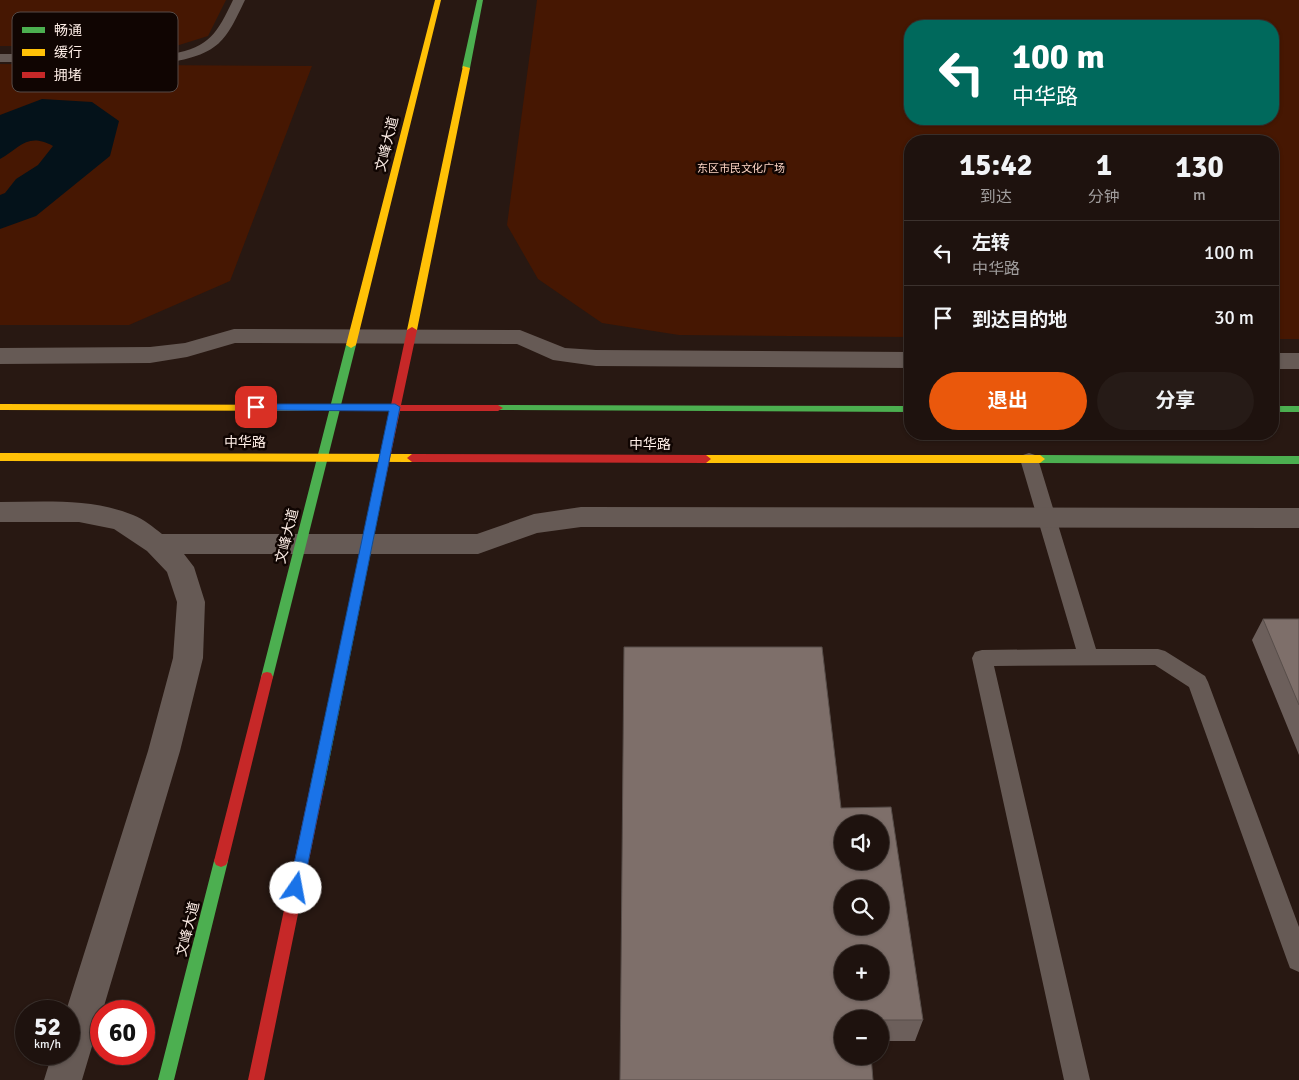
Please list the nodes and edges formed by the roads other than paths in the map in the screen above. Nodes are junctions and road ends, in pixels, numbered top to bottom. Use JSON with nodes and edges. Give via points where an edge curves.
{"nodes":[{"id":1,"x":239,"y":0,"type":"edge"},
{"id":2,"x":438,"y":0,"type":"edge"},
{"id":3,"x":480,"y":0,"type":"edge"},
{"id":4,"x":178,"y":57,"type":"edge"},
{"id":5,"x":354,"y":337,"type":"junction"},
{"id":6,"x":410,"y":337,"type":"junction"},
{"id":7,"x":0,"y":356,"type":"edge"},
{"id":8,"x":904,"y":360,"type":"edge"},
{"id":9,"x":1279,"y":361,"type":"edge"},
{"id":10,"x":1299,"y":361,"type":"edge"},
{"id":11,"x":0,"y":406,"type":"edge"},
{"id":12,"x":335,"y":407,"type":"junction"},
{"id":13,"x":395,"y":407,"type":"junction"},
{"id":14,"x":904,"y":409,"type":"edge"},
{"id":15,"x":1279,"y":409,"type":"edge"},
{"id":16,"x":1299,"y":409,"type":"edge"},
{"id":17,"x":0,"y":457,"type":"edge"},
{"id":18,"x":323,"y":458,"type":"junction"},
{"id":19,"x":385,"y":458,"type":"junction"},
{"id":20,"x":1029,"y":459,"type":"junction"},
{"id":21,"x":1299,"y":460,"type":"edge"},
{"id":22,"x":0,"y":512,"type":"edge"},
{"id":23,"x":1046,"y":518,"type":"junction"},
{"id":24,"x":1299,"y":518,"type":"edge"},
{"id":25,"x":157,"y":544,"type":"junction"},
{"id":26,"x":301,"y":544,"type":"junction"},
{"id":27,"x":367,"y":544,"type":"junction"},
{"id":28,"x":1088,"y":658,"type":"junction"},
{"id":29,"x":1299,"y":960,"type":"edge"},
{"id":30,"x":63,"y":1080,"type":"edge"},
{"id":31,"x":166,"y":1080,"type":"edge"},
{"id":32,"x":256,"y":1080,"type":"edge"},
{"id":33,"x":1077,"y":1080,"type":"edge"}],
"edges":[{"from":1,"to":4,"type":"lane","via":[[221,37],[208,48]]},
{"from":2,"to":5,"type":"main road","name":"文峰大道"},
{"from":3,"to":6,"type":"main road"},
{"from":5,"to":6,"type":"street"},
{"from":5,"to":7,"type":"street","via":[[234,336],[187,350],[150,355]]},
{"from":5,"to":12,"type":"main road","name":"文峰大道"},
{"from":6,"to":8,"type":"street","via":[[520,337],[561,354],[596,358]]},
{"from":6,"to":13,"type":"main road"},
{"from":9,"to":10,"type":"street"},
{"from":11,"to":12,"type":"main road"},
{"from":12,"to":13,"type":"main road"},
{"from":12,"to":18,"type":"main road","name":"文峰大道"},
{"from":13,"to":14,"type":"main road"},
{"from":13,"to":19,"type":"main road"},
{"from":15,"to":16,"type":"main road"},
{"from":17,"to":18,"type":"main road","name":"中华路"},
{"from":18,"to":19,"type":"main road","name":"中华路"},
{"from":18,"to":26,"type":"main road","name":"文峰大道"},
{"from":19,"to":20,"type":"main road","name":"中华路"},
{"from":19,"to":27,"type":"main road"},
{"from":20,"to":21,"type":"main road","name":"中华路"},
{"from":20,"to":23,"type":"lane"},
{"from":22,"to":25,"type":"street","via":[[97,515],[124,522]]},
{"from":23,"to":24,"type":"street"},
{"from":23,"to":27,"type":"street","via":[[581,517],[534,524],[478,544]]},
{"from":23,"to":28,"type":"lane"},
{"from":25,"to":26,"type":"street"},
{"from":25,"to":30,"type":"street","via":[[180,567],[191,602],[188,658],[164,751]]},
{"from":26,"to":27,"type":"street"},
{"from":26,"to":31,"type":"main road","name":"文峰大道"},
{"from":27,"to":32,"type":"main road"},
{"from":28,"to":29,"type":"lane","via":[[1158,658],[1198,682]]},
{"from":28,"to":33,"type":"lane","via":[[982,658]]}]}
